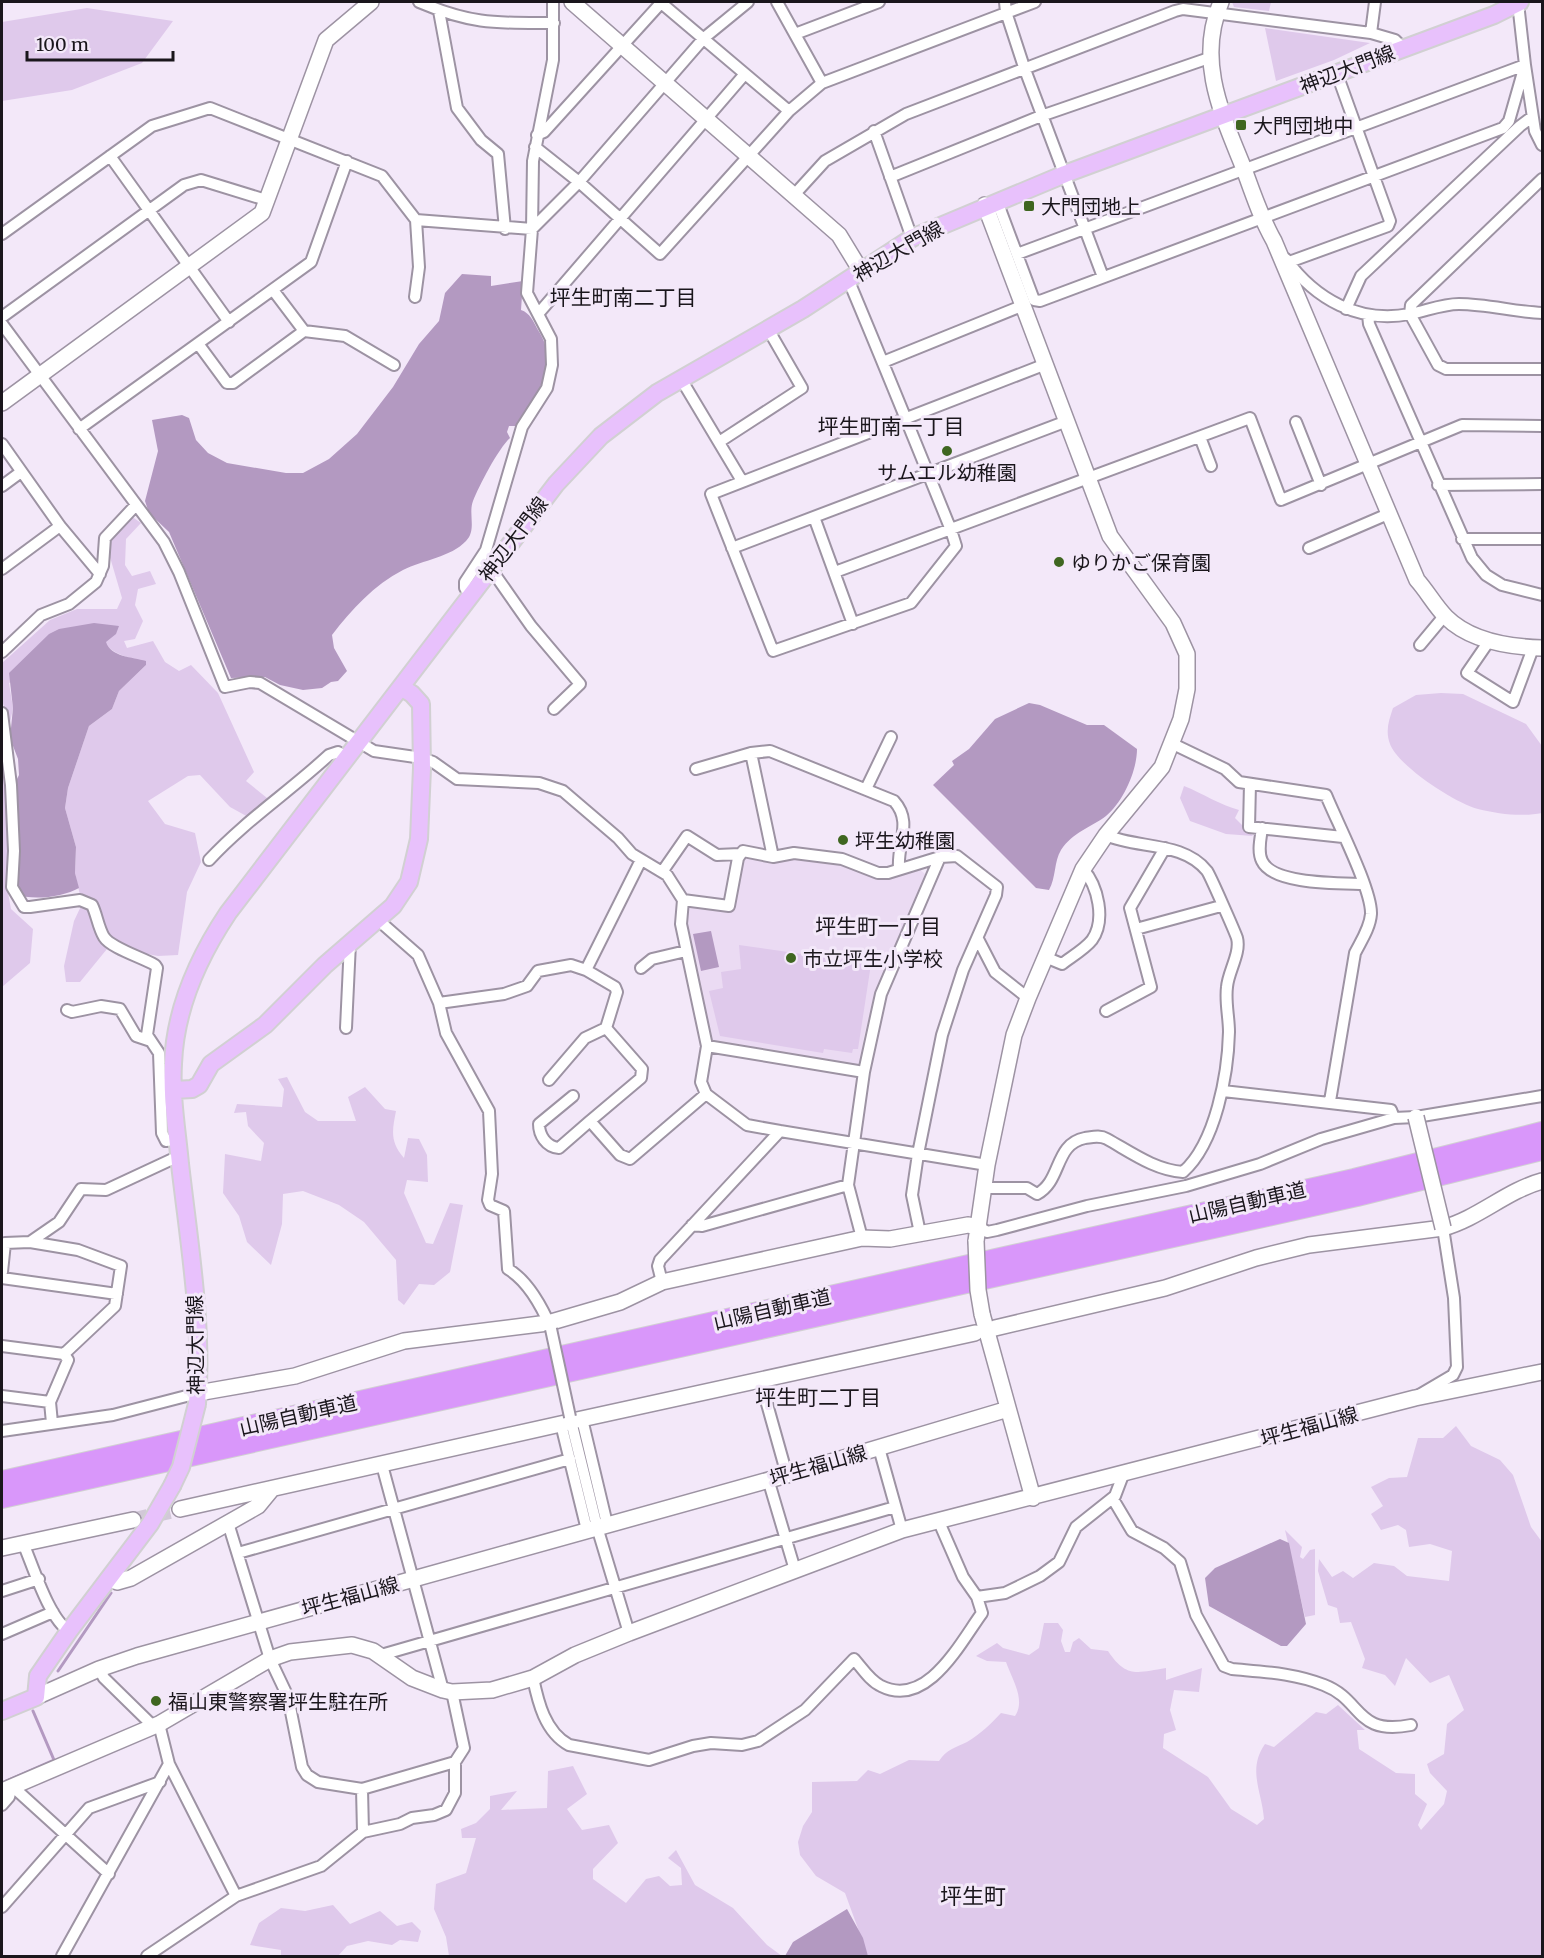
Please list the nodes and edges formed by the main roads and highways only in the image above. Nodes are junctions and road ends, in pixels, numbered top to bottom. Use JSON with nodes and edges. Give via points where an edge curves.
{"nodes":[{"id":1,"x":1519,"y":2,"type":"edge"},
{"id":2,"x":401,"y":687,"type":"junction"},
{"id":3,"x":174,"y":1090,"type":"junction"},
{"id":4,"x":1542,"y":1132,"type":"edge"},
{"id":5,"x":1542,"y":1150,"type":"edge"},
{"id":6,"x":2,"y":1481,"type":"edge"},
{"id":7,"x":2,"y":1498,"type":"edge"},
{"id":8,"x":2,"y":1712,"type":"edge"}],
"edges":[{"from":1,"to":2,"type":"main road","name":"神辺大門線","via":[[1065,174],[912,238],[768,329],[681,378],[601,436],[555,484]]},
{"from":2,"to":3,"type":"main road","name":"神辺大門線","via":[[228,913],[202,956],[182,1011],[173,1064]]},
{"from":2,"to":3,"type":"main road","via":[[420,704],[419,839],[409,882],[398,900],[265,1025],[211,1064],[199,1085]]},
{"from":3,"to":8,"type":"main road","name":"神辺大門線","bridge":true,"via":[[198,1320],[197,1398],[181,1467],[150,1524],[38,1676],[36,1697]]},
{"from":4,"to":6,"type":"highway","name":"山陽自動車道","via":[[1354,1179]]},
{"from":5,"to":7,"type":"highway","name":"山陽自動車道","via":[[1334,1201]]}]}
